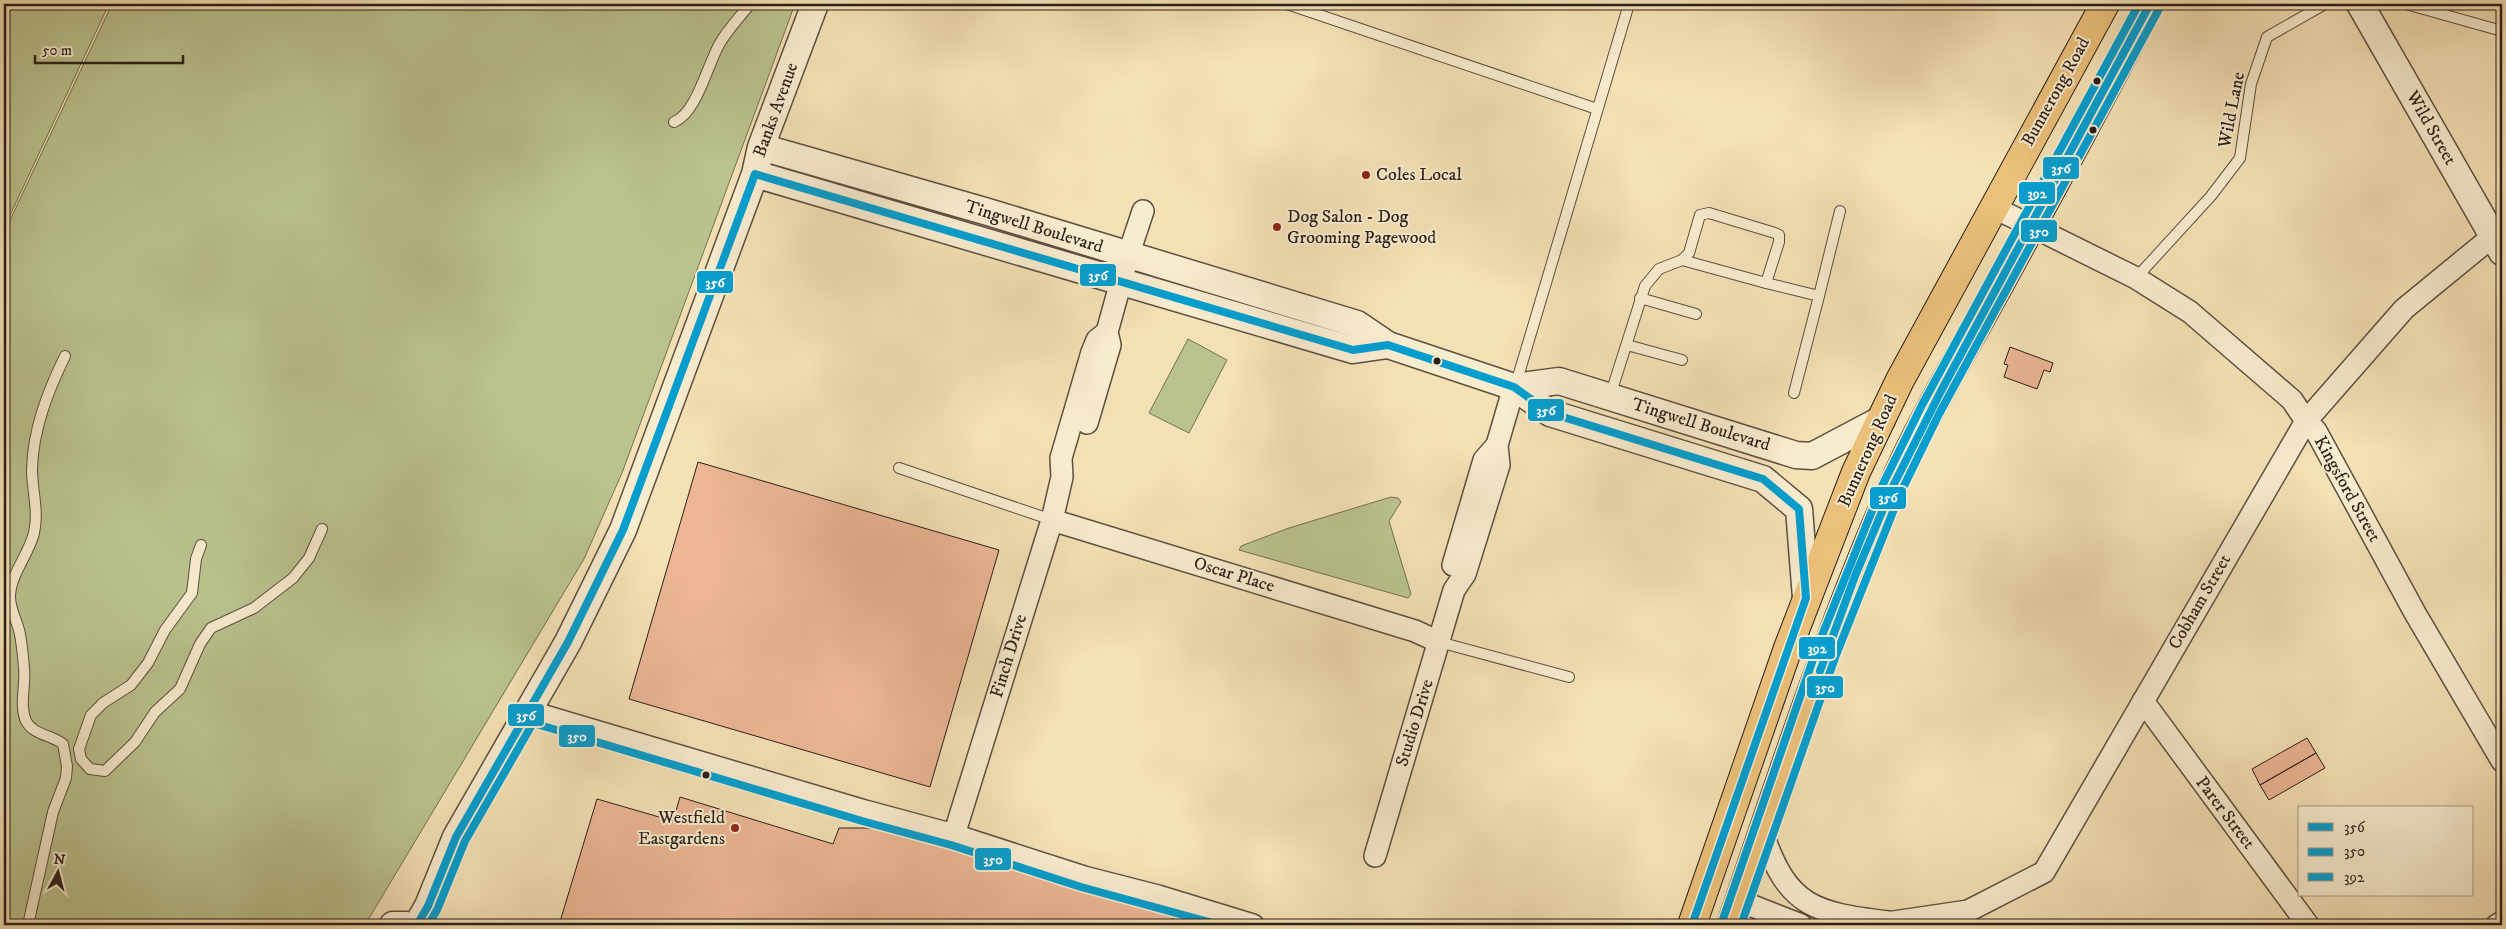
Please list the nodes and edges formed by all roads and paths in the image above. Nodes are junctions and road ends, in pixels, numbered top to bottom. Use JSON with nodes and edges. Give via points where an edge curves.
{"nodes":[{"id":1,"x":750,"y":4,"type":"edge"},
{"id":2,"x":815,"y":4,"type":"edge"},
{"id":3,"x":1288,"y":4,"type":"edge"},
{"id":4,"x":1629,"y":4,"type":"edge"},
{"id":5,"x":2105,"y":4,"type":"edge"},
{"id":6,"x":2150,"y":4,"type":"edge"},
{"id":7,"x":2325,"y":4,"type":"edge"},
{"id":8,"x":2360,"y":4,"type":"edge"},
{"id":9,"x":2406,"y":4,"type":"edge"},
{"id":10,"x":2502,"y":31,"type":"edge"},
{"id":11,"x":1597,"y":109,"type":"junction"},
{"id":12,"x":674,"y":122,"type":"dead end"},
{"id":13,"x":761,"y":147,"type":"junction"},
{"id":14,"x":755,"y":174,"type":"junction"},
{"id":15,"x":1993,"y":207,"type":"junction"},
{"id":16,"x":1143,"y":211,"type":"dead end"},
{"id":17,"x":1840,"y":212,"type":"dead end"},
{"id":18,"x":2032,"y":226,"type":"junction"},
{"id":19,"x":2499,"y":240,"type":"edge"},
{"id":20,"x":1128,"y":256,"type":"junction"},
{"id":21,"x":1682,"y":260,"type":"junction"},
{"id":22,"x":2136,"y":278,"type":"junction"},
{"id":23,"x":1121,"y":282,"type":"junction"},
{"id":24,"x":1766,"y":283,"type":"junction"},
{"id":25,"x":1819,"y":296,"type":"junction"},
{"id":26,"x":1640,"y":298,"type":"junction"},
{"id":27,"x":1696,"y":314,"type":"dead end"},
{"id":28,"x":1388,"y":345,"type":"junction"},
{"id":29,"x":1627,"y":346,"type":"junction"},
{"id":30,"x":65,"y":356,"type":"dead end"},
{"id":31,"x":1682,"y":360,"type":"dead end"},
{"id":32,"x":1514,"y":388,"type":"junction"},
{"id":33,"x":1794,"y":393,"type":"dead end"},
{"id":34,"x":1610,"y":397,"type":"junction"},
{"id":35,"x":1882,"y":419,"type":"junction"},
{"id":36,"x":2306,"y":421,"type":"junction"},
{"id":37,"x":899,"y":468,"type":"dead end"},
{"id":38,"x":1052,"y":520,"type":"junction"},
{"id":39,"x":322,"y":528,"type":"dead end"},
{"id":40,"x":201,"y":545,"type":"dead end"},
{"id":41,"x":1806,"y":598,"type":"junction"},
{"id":42,"x":1439,"y":642,"type":"junction"},
{"id":43,"x":1570,"y":677,"type":"dead end"},
{"id":44,"x":2143,"y":701,"type":"junction"},
{"id":45,"x":528,"y":711,"type":"junction"},
{"id":46,"x":2502,"y":761,"type":"edge"},
{"id":47,"x":1762,"y":834,"type":"junction"},
{"id":48,"x":954,"y":835,"type":"junction"},
{"id":49,"x":1375,"y":856,"type":"dead end"},
{"id":50,"x":1736,"y":913,"type":"edge"},
{"id":51,"x":2502,"y":922,"type":"edge"},
{"id":52,"x":1883,"y":924,"type":"edge"},
{"id":53,"x":28,"y":925,"type":"edge"},
{"id":54,"x":393,"y":925,"type":"edge"},
{"id":55,"x":406,"y":925,"type":"edge"},
{"id":56,"x":417,"y":925,"type":"edge"},
{"id":57,"x":1172,"y":925,"type":"edge"},
{"id":58,"x":1185,"y":925,"type":"edge"},
{"id":59,"x":1253,"y":925,"type":"edge"},
{"id":60,"x":1692,"y":925,"type":"edge"},
{"id":61,"x":1801,"y":925,"type":"edge"},
{"id":62,"x":2308,"y":925,"type":"edge"},
{"id":63,"x":2497,"y":925,"type":"edge"}],
"edges":[{"from":1,"to":12,"type":"lane","via":[[719,45],[684,116]]},
{"from":2,"to":13,"type":"street","name":"Banks Avenue"},
{"from":3,"to":11,"type":"lane"},
{"from":4,"to":11,"type":"lane"},
{"from":5,"to":15,"type":"main road","name":"Bunnerong Road"},
{"from":6,"to":18,"type":"main road","name":"Bunnerong Road"},
{"from":7,"to":22,"type":"lane","name":"Wild Lane","via":[[2267,37],[2251,84],[2240,158],[2211,196]]},
{"from":8,"to":19,"type":"street","name":"Wild Street"},
{"from":9,"to":10,"type":"lane"},
{"from":11,"to":32,"type":"lane"},
{"from":13,"to":14,"type":"street","name":"Banks Avenue"},
{"from":13,"to":20,"type":"street","name":"Tingwell Boulevard"},
{"from":14,"to":23,"type":"street","name":"Tingwell Boulevard"},
{"from":14,"to":45,"type":"street","name":"Banks Avenue","via":[[624,530]]},
{"from":15,"to":18,"type":"street","name":"Kingsford Street"},
{"from":15,"to":35,"type":"main road","name":"Bunnerong Road"},
{"from":16,"to":20,"type":"street","name":"Finch Drive"},
{"from":17,"to":25,"type":"lane"},
{"from":18,"to":22,"type":"street","name":"Kingsford Street"},
{"from":18,"to":47,"type":"main road","name":"Bunnerong Road","via":[[1892,488],[1856,576]]},
{"from":19,"to":36,"type":"street","name":"Cobham Street","via":[[2404,309]]},
{"from":20,"to":23,"type":"street","name":"Finch Drive"},
{"from":20,"to":28,"type":"street","name":"Tingwell Boulevard","via":[[1357,324]]},
{"from":21,"to":24,"type":"lane"},
{"from":21,"to":24,"type":"lane","via":[[1689,253],[1700,215],[1719,215],[1779,235]]},
{"from":21,"to":26,"type":"lane","via":[[1659,269]]},
{"from":22,"to":36,"type":"street","name":"Kingsford Street","via":[[2190,312],[2292,400]]},
{"from":23,"to":28,"type":"street","name":"Tingwell Boulevard","via":[[1353,350]]},
{"from":23,"to":38,"type":"street","name":"Finch Drive","via":[[1107,332],[1097,340],[1092,352],[1061,458],[1062,476]]},
{"from":24,"to":25,"type":"lane"},
{"from":25,"to":33,"type":"lane"},
{"from":26,"to":27,"type":"lane"},
{"from":26,"to":29,"type":"lane"},
{"from":28,"to":32,"type":"street","name":"Tingwell Boulevard"},
{"from":29,"to":31,"type":"lane"},
{"from":29,"to":34,"type":"lane"},
{"from":30,"to":53,"type":"lane","via":[[41,416],[33,456],[36,524],[12,584],[10,598],[21,639],[25,719],[37,732],[55,737],[64,744],[67,766],[44,846]]},
{"from":32,"to":34,"type":"street","name":"Tingwell Boulevard","via":[[1559,381]]},
{"from":32,"to":41,"type":"street","name":"Tingwell Boulevard","via":[[1550,413],[1763,479],[1799,509]]},
{"from":32,"to":42,"type":"street","name":"Studio Drive","via":[[1497,445],[1484,460],[1451,569],[1454,590]]},
{"from":34,"to":35,"type":"street","name":"Tingwell Boulevard","via":[[1804,456],[1830,449]]},
{"from":35,"to":41,"type":"main road","name":"Bunnerong Road","via":[[1856,472]]},
{"from":36,"to":44,"type":"street","name":"Cobham Street"},
{"from":36,"to":46,"type":"street","name":"Kingsford Street","via":[[2316,431]]},
{"from":37,"to":38,"type":"lane","name":"Oscar Place"},
{"from":38,"to":42,"type":"street","name":"Oscar Place","via":[[1415,631]]},
{"from":38,"to":48,"type":"street","name":"Finch Drive"},
{"from":39,"to":40,"type":"lane","via":[[309,558],[293,578],[254,608],[211,628],[196,652],[183,685],[155,712],[135,742],[105,771],[90,769],[81,759],[79,750],[91,714],[131,685],[148,663],[165,630],[192,593]]},
{"from":41,"to":60,"type":"main road","name":"Bunnerong Road"},
{"from":42,"to":43,"type":"lane","name":"Oscar Place"},
{"from":42,"to":49,"type":"street","name":"Studio Drive"},
{"from":44,"to":52,"type":"street","name":"Cobham Street","via":[[2044,872],[1968,911]]},
{"from":44,"to":62,"type":"street","name":"Parer Street"},
{"from":45,"to":48,"type":"street"},
{"from":45,"to":56,"type":"street","name":"Banks Avenue","via":[[456,837]]},
{"from":47,"to":50,"type":"main road","name":"Bunnerong Road"},
{"from":47,"to":52,"type":"street","name":"Cobham Street","via":[[1772,861],[1786,884],[1802,900],[1827,912]]},
{"from":48,"to":59,"type":"street","via":[[1084,877]]},
{"from":50,"to":61,"type":"street"},
{"from":51,"to":63,"type":"street"},
{"from":54,"to":55,"type":"street"},
{"from":57,"to":58,"type":"lane"}]}
